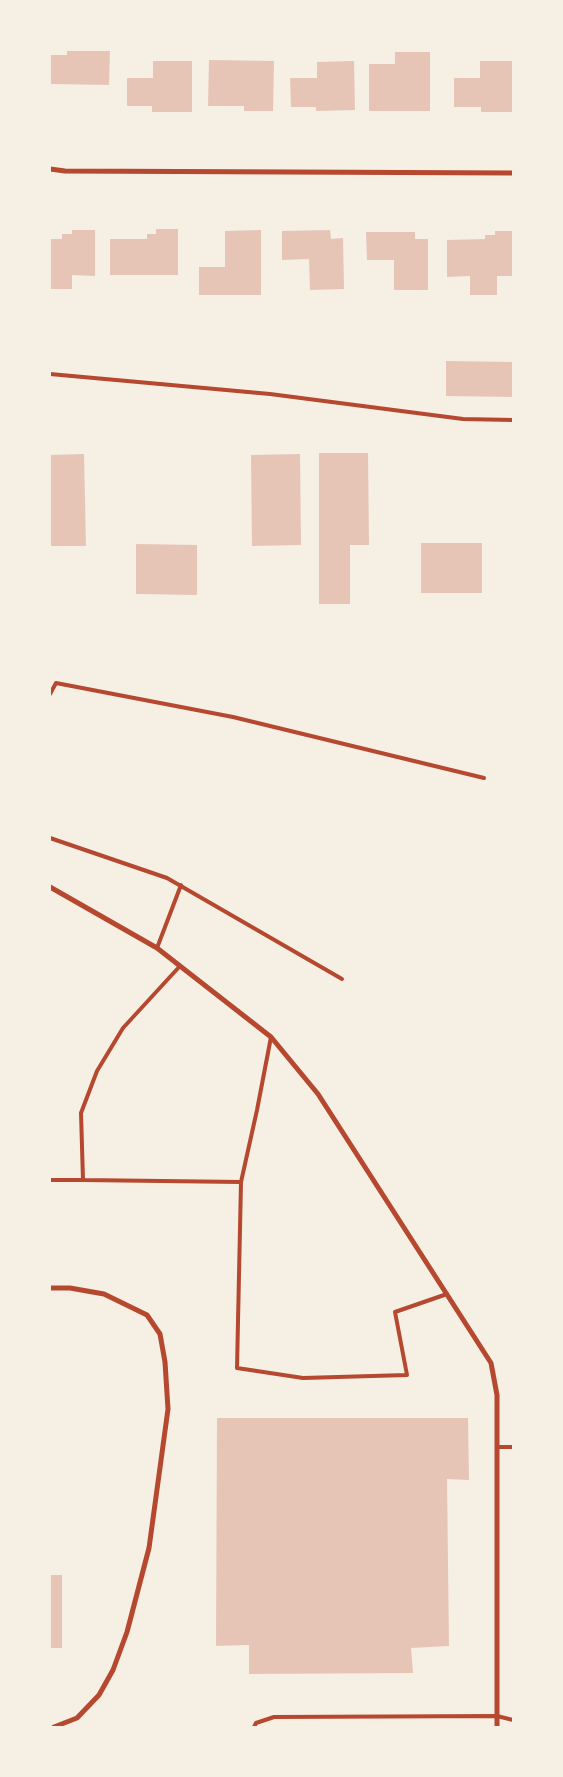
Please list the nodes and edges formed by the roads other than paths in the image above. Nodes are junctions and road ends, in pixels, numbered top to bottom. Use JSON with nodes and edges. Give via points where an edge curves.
{"nodes":[{"id":1,"x":50,"y":169,"type":"edge"},
{"id":2,"x":513,"y":172,"type":"edge"},
{"id":3,"x":50,"y":374,"type":"edge"},
{"id":4,"x":513,"y":420,"type":"edge"},
{"id":5,"x":50,"y":694,"type":"edge"},
{"id":6,"x":484,"y":778,"type":"dead end"},
{"id":7,"x":50,"y":838,"type":"edge"},
{"id":8,"x":181,"y":886,"type":"junction"},
{"id":9,"x":50,"y":887,"type":"edge"},
{"id":10,"x":156,"y":948,"type":"junction"},
{"id":11,"x":180,"y":966,"type":"junction"},
{"id":12,"x":342,"y":980,"type":"dead end"},
{"id":13,"x":271,"y":1037,"type":"junction"},
{"id":14,"x":50,"y":1180,"type":"edge"},
{"id":15,"x":83,"y":1180,"type":"junction"},
{"id":16,"x":241,"y":1182,"type":"junction"},
{"id":17,"x":50,"y":1288,"type":"edge"},
{"id":18,"x":447,"y":1294,"type":"junction"},
{"id":19,"x":497,"y":1447,"type":"junction"},
{"id":20,"x":513,"y":1447,"type":"edge"},
{"id":21,"x":497,"y":1716,"type":"junction"},
{"id":22,"x":513,"y":1720,"type":"edge"},
{"id":23,"x":54,"y":1727,"type":"edge"},
{"id":24,"x":254,"y":1727,"type":"edge"},
{"id":25,"x":497,"y":1727,"type":"edge"}],
"edges":[{"from":1,"to":2,"type":"street"},
{"from":3,"to":4,"type":"lane","via":[[270,394],[462,419]]},
{"from":5,"to":6,"type":"lane","via":[[56,682],[233,717]]},
{"from":7,"to":8,"type":"lane","via":[[167,878]]},
{"from":8,"to":10,"type":"lane"},
{"from":8,"to":12,"type":"lane"},
{"from":9,"to":10,"type":"street"},
{"from":10,"to":11,"type":"street"},
{"from":11,"to":13,"type":"street"},
{"from":11,"to":15,"type":"lane","via":[[123,1028],[97,1071],[82,1113]]},
{"from":13,"to":16,"type":"lane"},
{"from":13,"to":18,"type":"street","via":[[318,1094]]},
{"from":14,"to":15,"type":"lane"},
{"from":15,"to":16,"type":"lane"},
{"from":16,"to":18,"type":"lane","via":[[237,1368],[303,1378],[407,1375],[395,1312]]},
{"from":17,"to":23,"type":"street","via":[[104,1294],[147,1314],[160,1334],[168,1409],[149,1548],[127,1632],[99,1696],[77,1718]]},
{"from":18,"to":19,"type":"street","via":[[491,1363],[497,1394]]},
{"from":19,"to":20,"type":"lane"},
{"from":19,"to":21,"type":"street"},
{"from":21,"to":22,"type":"lane"},
{"from":21,"to":24,"type":"lane","via":[[274,1717],[256,1723]]},
{"from":21,"to":25,"type":"street"}]}
